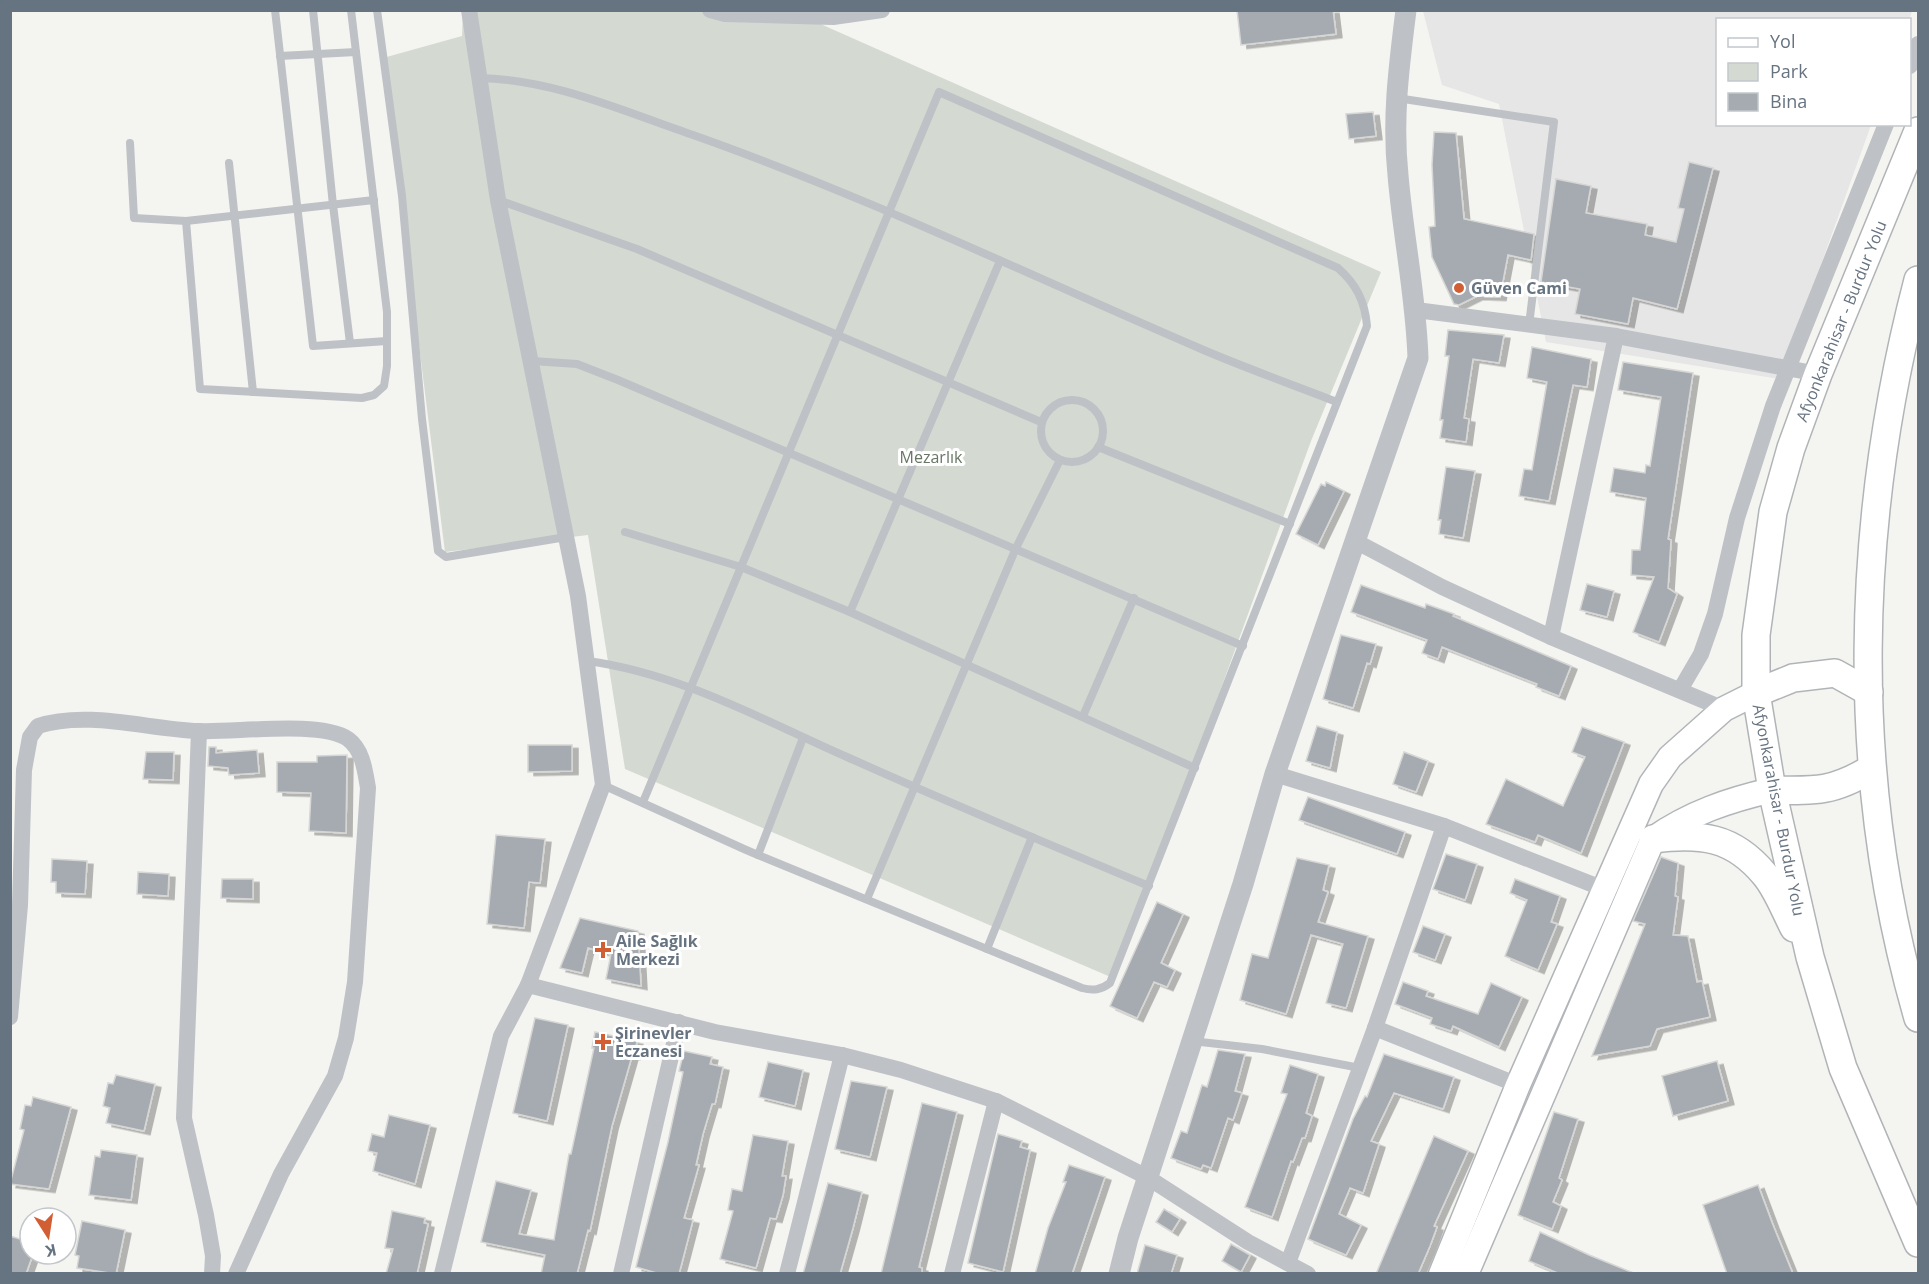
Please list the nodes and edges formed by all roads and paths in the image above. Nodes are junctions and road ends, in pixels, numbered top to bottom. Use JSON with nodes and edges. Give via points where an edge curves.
{"nodes":[{"id":1,"x":275,"y":10,"type":"edge"},
{"id":2,"x":313,"y":10,"type":"edge"},
{"id":3,"x":351,"y":10,"type":"edge"},
{"id":4,"x":377,"y":10,"type":"edge"},
{"id":5,"x":469,"y":10,"type":"edge"},
{"id":6,"x":882,"y":10,"type":"edge"},
{"id":7,"x":1406,"y":10,"type":"edge"},
{"id":8,"x":720,"y":12,"type":"edge"},
{"id":9,"x":1918,"y":44,"type":"edge"},
{"id":10,"x":356,"y":52,"type":"junction"},
{"id":11,"x":317,"y":55,"type":"junction"},
{"id":12,"x":280,"y":56,"type":"junction"},
{"id":13,"x":1911,"y":63,"type":"edge"},
{"id":14,"x":479,"y":78,"type":"junction"},
{"id":15,"x":1395,"y":98,"type":"junction"},
{"id":16,"x":1885,"y":126,"type":"edge"},
{"id":17,"x":1918,"y":131,"type":"edge"},
{"id":18,"x":130,"y":143,"type":"dead end"},
{"id":19,"x":229,"y":163,"type":"dead end"},
{"id":20,"x":374,"y":200,"type":"junction"},
{"id":21,"x":498,"y":200,"type":"junction"},
{"id":22,"x":333,"y":205,"type":"junction"},
{"id":23,"x":298,"y":208,"type":"junction"},
{"id":24,"x":889,"y":212,"type":"junction"},
{"id":25,"x":235,"y":215,"type":"junction"},
{"id":26,"x":186,"y":221,"type":"junction"},
{"id":27,"x":1000,"y":261,"type":"junction"},
{"id":28,"x":1918,"y":280,"type":"edge"},
{"id":29,"x":1416,"y":310,"type":"junction"},
{"id":30,"x":1913,"y":321,"type":"edge"},
{"id":31,"x":1529,"y":325,"type":"junction"},
{"id":32,"x":837,"y":335,"type":"junction"},
{"id":33,"x":1616,"y":336,"type":"junction"},
{"id":34,"x":387,"y":340,"type":"junction"},
{"id":35,"x":350,"y":343,"type":"junction"},
{"id":36,"x":532,"y":361,"type":"junction"},
{"id":37,"x":1789,"y":367,"type":"junction"},
{"id":38,"x":1818,"y":374,"type":"junction"},
{"id":39,"x":948,"y":383,"type":"junction"},
{"id":40,"x":253,"y":392,"type":"junction"},
{"id":41,"x":1337,"y":402,"type":"junction"},
{"id":42,"x":1041,"y":422,"type":"junction"},
{"id":43,"x":1098,"y":447,"type":"junction"},
{"id":44,"x":789,"y":452,"type":"junction"},
{"id":45,"x":1060,"y":460,"type":"junction"},
{"id":46,"x":899,"y":498,"type":"junction"},
{"id":47,"x":1290,"y":524,"type":"junction"},
{"id":48,"x":625,"y":532,"type":"dead end"},
{"id":49,"x":567,"y":537,"type":"junction"},
{"id":50,"x":1355,"y":541,"type":"junction"},
{"id":51,"x":1016,"y":548,"type":"junction"},
{"id":52,"x":741,"y":567,"type":"junction"},
{"id":53,"x":1134,"y":598,"type":"junction"},
{"id":54,"x":850,"y":612,"type":"junction"},
{"id":55,"x":1551,"y":637,"type":"junction"},
{"id":56,"x":1243,"y":646,"type":"junction"},
{"id":57,"x":587,"y":661,"type":"junction"},
{"id":58,"x":967,"y":664,"type":"junction"},
{"id":59,"x":691,"y":687,"type":"junction"},
{"id":60,"x":1680,"y":690,"type":"junction"},
{"id":61,"x":1869,"y":692,"type":"junction"},
{"id":62,"x":1756,"y":693,"type":"junction"},
{"id":63,"x":1724,"y":709,"type":"junction"},
{"id":64,"x":1083,"y":716,"type":"junction"},
{"id":65,"x":199,"y":731,"type":"junction"},
{"id":66,"x":803,"y":738,"type":"junction"},
{"id":67,"x":1195,"y":768,"type":"junction"},
{"id":68,"x":1871,"y":769,"type":"junction"},
{"id":69,"x":1275,"y":774,"type":"junction"},
{"id":70,"x":603,"y":784,"type":"junction"},
{"id":71,"x":915,"y":787,"type":"junction"},
{"id":72,"x":1772,"y":790,"type":"junction"},
{"id":73,"x":643,"y":802,"type":"junction"},
{"id":74,"x":1444,"y":826,"type":"junction"},
{"id":75,"x":1032,"y":837,"type":"junction"},
{"id":76,"x":1653,"y":839,"type":"junction"},
{"id":77,"x":758,"y":855,"type":"junction"},
{"id":78,"x":1149,"y":886,"type":"junction"},
{"id":79,"x":1604,"y":889,"type":"junction"},
{"id":80,"x":867,"y":899,"type":"junction"},
{"id":81,"x":987,"y":949,"type":"junction"},
{"id":82,"x":1809,"y":957,"type":"junction"},
{"id":83,"x":528,"y":985,"type":"junction"},
{"id":84,"x":10,"y":1017,"type":"edge"},
{"id":85,"x":1918,"y":1018,"type":"edge"},
{"id":86,"x":679,"y":1022,"type":"junction"},
{"id":87,"x":1375,"y":1028,"type":"junction"},
{"id":88,"x":1192,"y":1041,"type":"junction"},
{"id":89,"x":842,"y":1055,"type":"junction"},
{"id":90,"x":1360,"y":1068,"type":"junction"},
{"id":91,"x":1518,"y":1085,"type":"junction"},
{"id":92,"x":996,"y":1101,"type":"junction"},
{"id":93,"x":1147,"y":1177,"type":"junction"},
{"id":94,"x":1918,"y":1243,"type":"edge"},
{"id":95,"x":1288,"y":1263,"type":"junction"},
{"id":96,"x":212,"y":1274,"type":"edge"},
{"id":97,"x":236,"y":1274,"type":"edge"},
{"id":98,"x":442,"y":1274,"type":"edge"},
{"id":99,"x":621,"y":1274,"type":"edge"},
{"id":100,"x":787,"y":1274,"type":"edge"},
{"id":101,"x":952,"y":1274,"type":"edge"},
{"id":102,"x":1119,"y":1274,"type":"edge"},
{"id":103,"x":1308,"y":1274,"type":"edge"},
{"id":104,"x":1441,"y":1274,"type":"edge"},
{"id":105,"x":1466,"y":1274,"type":"edge"}],
"edges":[{"from":1,"to":12,"type":"lane"},
{"from":2,"to":11,"type":"lane"},
{"from":3,"to":10,"type":"lane"},
{"from":4,"to":49,"type":"lane","via":[[402,196],[437,548],[446,557]]},
{"from":5,"to":14,"type":"street"},
{"from":6,"to":8,"type":"street","via":[[833,17]]},
{"from":7,"to":15,"type":"street"},
{"from":9,"to":13,"type":"street"},
{"from":10,"to":11,"type":"lane"},
{"from":10,"to":20,"type":"lane"},
{"from":11,"to":12,"type":"lane"},
{"from":11,"to":22,"type":"lane"},
{"from":12,"to":23,"type":"lane"},
{"from":14,"to":21,"type":"street"},
{"from":14,"to":24,"type":"lane","via":[[526,83],[588,99],[739,152]]},
{"from":15,"to":29,"type":"street","via":[[1398,174]]},
{"from":15,"to":31,"type":"lane","via":[[1554,122]]},
{"from":16,"to":37,"type":"street"},
{"from":17,"to":38,"type":"highway","name":"Afyonkarahisar - Burdur Yolu"},
{"from":18,"to":26,"type":"lane","via":[[134,218]]},
{"from":19,"to":25,"type":"lane"},
{"from":20,"to":22,"type":"lane"},
{"from":20,"to":34,"type":"lane"},
{"from":21,"to":32,"type":"lane","via":[[637,249]]},
{"from":21,"to":36,"type":"street"},
{"from":22,"to":23,"type":"lane"},
{"from":22,"to":35,"type":"lane"},
{"from":23,"to":25,"type":"lane"},
{"from":23,"to":35,"type":"lane","via":[[313,346]]},
{"from":24,"to":27,"type":"lane"},
{"from":24,"to":32,"type":"lane"},
{"from":24,"to":41,"type":"lane","via":[[939,92],[1338,268],[1361,297],[1366,326]]},
{"from":25,"to":26,"type":"lane"},
{"from":25,"to":40,"type":"lane"},
{"from":26,"to":40,"type":"lane","via":[[200,389]]},
{"from":27,"to":39,"type":"lane"},
{"from":27,"to":41,"type":"lane","via":[[1202,349]]},
{"from":28,"to":30,"type":"highway"},
{"from":29,"to":31,"type":"street"},
{"from":29,"to":50,"type":"street","via":[[1418,358]]},
{"from":30,"to":61,"type":"highway","via":[[1878,488],[1869,597]]},
{"from":31,"to":33,"type":"street"},
{"from":32,"to":39,"type":"lane"},
{"from":32,"to":44,"type":"lane"},
{"from":33,"to":37,"type":"street"},
{"from":33,"to":55,"type":"street"},
{"from":34,"to":35,"type":"lane"},
{"from":34,"to":40,"type":"lane","via":[[384,387],[374,395],[362,398]]},
{"from":36,"to":44,"type":"lane","via":[[577,364]]},
{"from":36,"to":49,"type":"street"},
{"from":37,"to":38,"type":"street"},
{"from":37,"to":60,"type":"street","via":[[1746,485],[1708,634]]},
{"from":38,"to":62,"type":"highway","name":"Afyonkarahisar - Burdur Yolu","via":[[1773,512],[1756,635]]},
{"from":39,"to":42,"type":"lane"},
{"from":39,"to":46,"type":"lane"},
{"from":41,"to":47,"type":"lane"},
{"from":42,"to":43,"type":"lane","via":[[1059,403],[1085,403],[1102,423]]},
{"from":42,"to":45,"type":"lane","via":[[1046,448]]},
{"from":43,"to":45,"type":"lane","via":[[1078,462]]},
{"from":43,"to":47,"type":"lane"},
{"from":44,"to":46,"type":"lane"},
{"from":44,"to":52,"type":"lane"},
{"from":45,"to":51,"type":"lane"},
{"from":46,"to":51,"type":"lane"},
{"from":46,"to":54,"type":"lane"},
{"from":47,"to":56,"type":"lane"},
{"from":48,"to":52,"type":"lane"},
{"from":49,"to":57,"type":"street"},
{"from":50,"to":55,"type":"street","via":[[1442,587]]},
{"from":50,"to":69,"type":"street"},
{"from":51,"to":53,"type":"lane"},
{"from":51,"to":58,"type":"lane"},
{"from":52,"to":54,"type":"lane"},
{"from":52,"to":59,"type":"lane"},
{"from":53,"to":56,"type":"lane"},
{"from":53,"to":64,"type":"lane"},
{"from":54,"to":58,"type":"lane"},
{"from":55,"to":60,"type":"street"},
{"from":56,"to":67,"type":"lane"},
{"from":57,"to":59,"type":"lane","via":[[625,666]]},
{"from":57,"to":70,"type":"street"},
{"from":58,"to":64,"type":"lane"},
{"from":58,"to":71,"type":"lane"},
{"from":59,"to":66,"type":"lane"},
{"from":59,"to":73,"type":"lane"},
{"from":60,"to":63,"type":"street"},
{"from":61,"to":62,"type":"highway","via":[[1834,673],[1793,678]]},
{"from":61,"to":68,"type":"highway"},
{"from":62,"to":63,"type":"main road"},
{"from":62,"to":72,"type":"highway","name":"Afyonkarahisar - Burdur Yolu"},
{"from":63,"to":79,"type":"main road","via":[[1670,758],[1651,784]]},
{"from":64,"to":67,"type":"lane"},
{"from":65,"to":84,"type":"street","via":[[82,721],[38,726],[30,737],[24,770],[20,905]]},
{"from":65,"to":96,"type":"street","via":[[184,1118],[206,1215]]},
{"from":65,"to":97,"type":"street","via":[[302,730],[346,738],[363,762],[368,788],[355,982],[346,1038],[335,1076],[281,1174]]},
{"from":66,"to":71,"type":"lane"},
{"from":66,"to":77,"type":"lane"},
{"from":67,"to":78,"type":"lane"},
{"from":68,"to":72,"type":"highway","via":[[1844,785],[1811,791]]},
{"from":68,"to":85,"type":"highway","via":[[1890,886]]},
{"from":69,"to":74,"type":"street"},
{"from":69,"to":88,"type":"street","via":[[1244,884]]},
{"from":70,"to":73,"type":"lane"},
{"from":70,"to":83,"type":"street"},
{"from":71,"to":75,"type":"lane"},
{"from":71,"to":80,"type":"lane"},
{"from":72,"to":76,"type":"main road","via":[[1679,820]]},
{"from":72,"to":82,"type":"highway","name":"Afyonkarahisar - Burdur Yolu"},
{"from":73,"to":77,"type":"lane"},
{"from":74,"to":79,"type":"street"},
{"from":74,"to":87,"type":"street"},
{"from":75,"to":78,"type":"lane"},
{"from":75,"to":81,"type":"lane"},
{"from":76,"to":82,"type":"highway","via":[[1680,835],[1713,838],[1740,852],[1766,875]]},
{"from":76,"to":105,"type":"main road"},
{"from":77,"to":80,"type":"lane"},
{"from":78,"to":81,"type":"lane","via":[[1105,987],[1082,988]]},
{"from":79,"to":91,"type":"main road"},
{"from":80,"to":81,"type":"lane"},
{"from":82,"to":94,"type":"highway","name":"Afyonkarahisar - Burdur Yolu","via":[[1842,1068]]},
{"from":83,"to":86,"type":"street"},
{"from":83,"to":98,"type":"street","via":[[501,1036]]},
{"from":86,"to":89,"type":"street"},
{"from":86,"to":99,"type":"street"},
{"from":87,"to":90,"type":"street"},
{"from":87,"to":91,"type":"street"},
{"from":88,"to":90,"type":"lane","via":[[1262,1049]]},
{"from":88,"to":93,"type":"street"},
{"from":89,"to":92,"type":"street"},
{"from":89,"to":100,"type":"street"},
{"from":90,"to":95,"type":"street"},
{"from":91,"to":104,"type":"main road"},
{"from":92,"to":93,"type":"street"},
{"from":92,"to":101,"type":"street"},
{"from":93,"to":95,"type":"street"},
{"from":93,"to":102,"type":"street"},
{"from":95,"to":103,"type":"street"}]}
